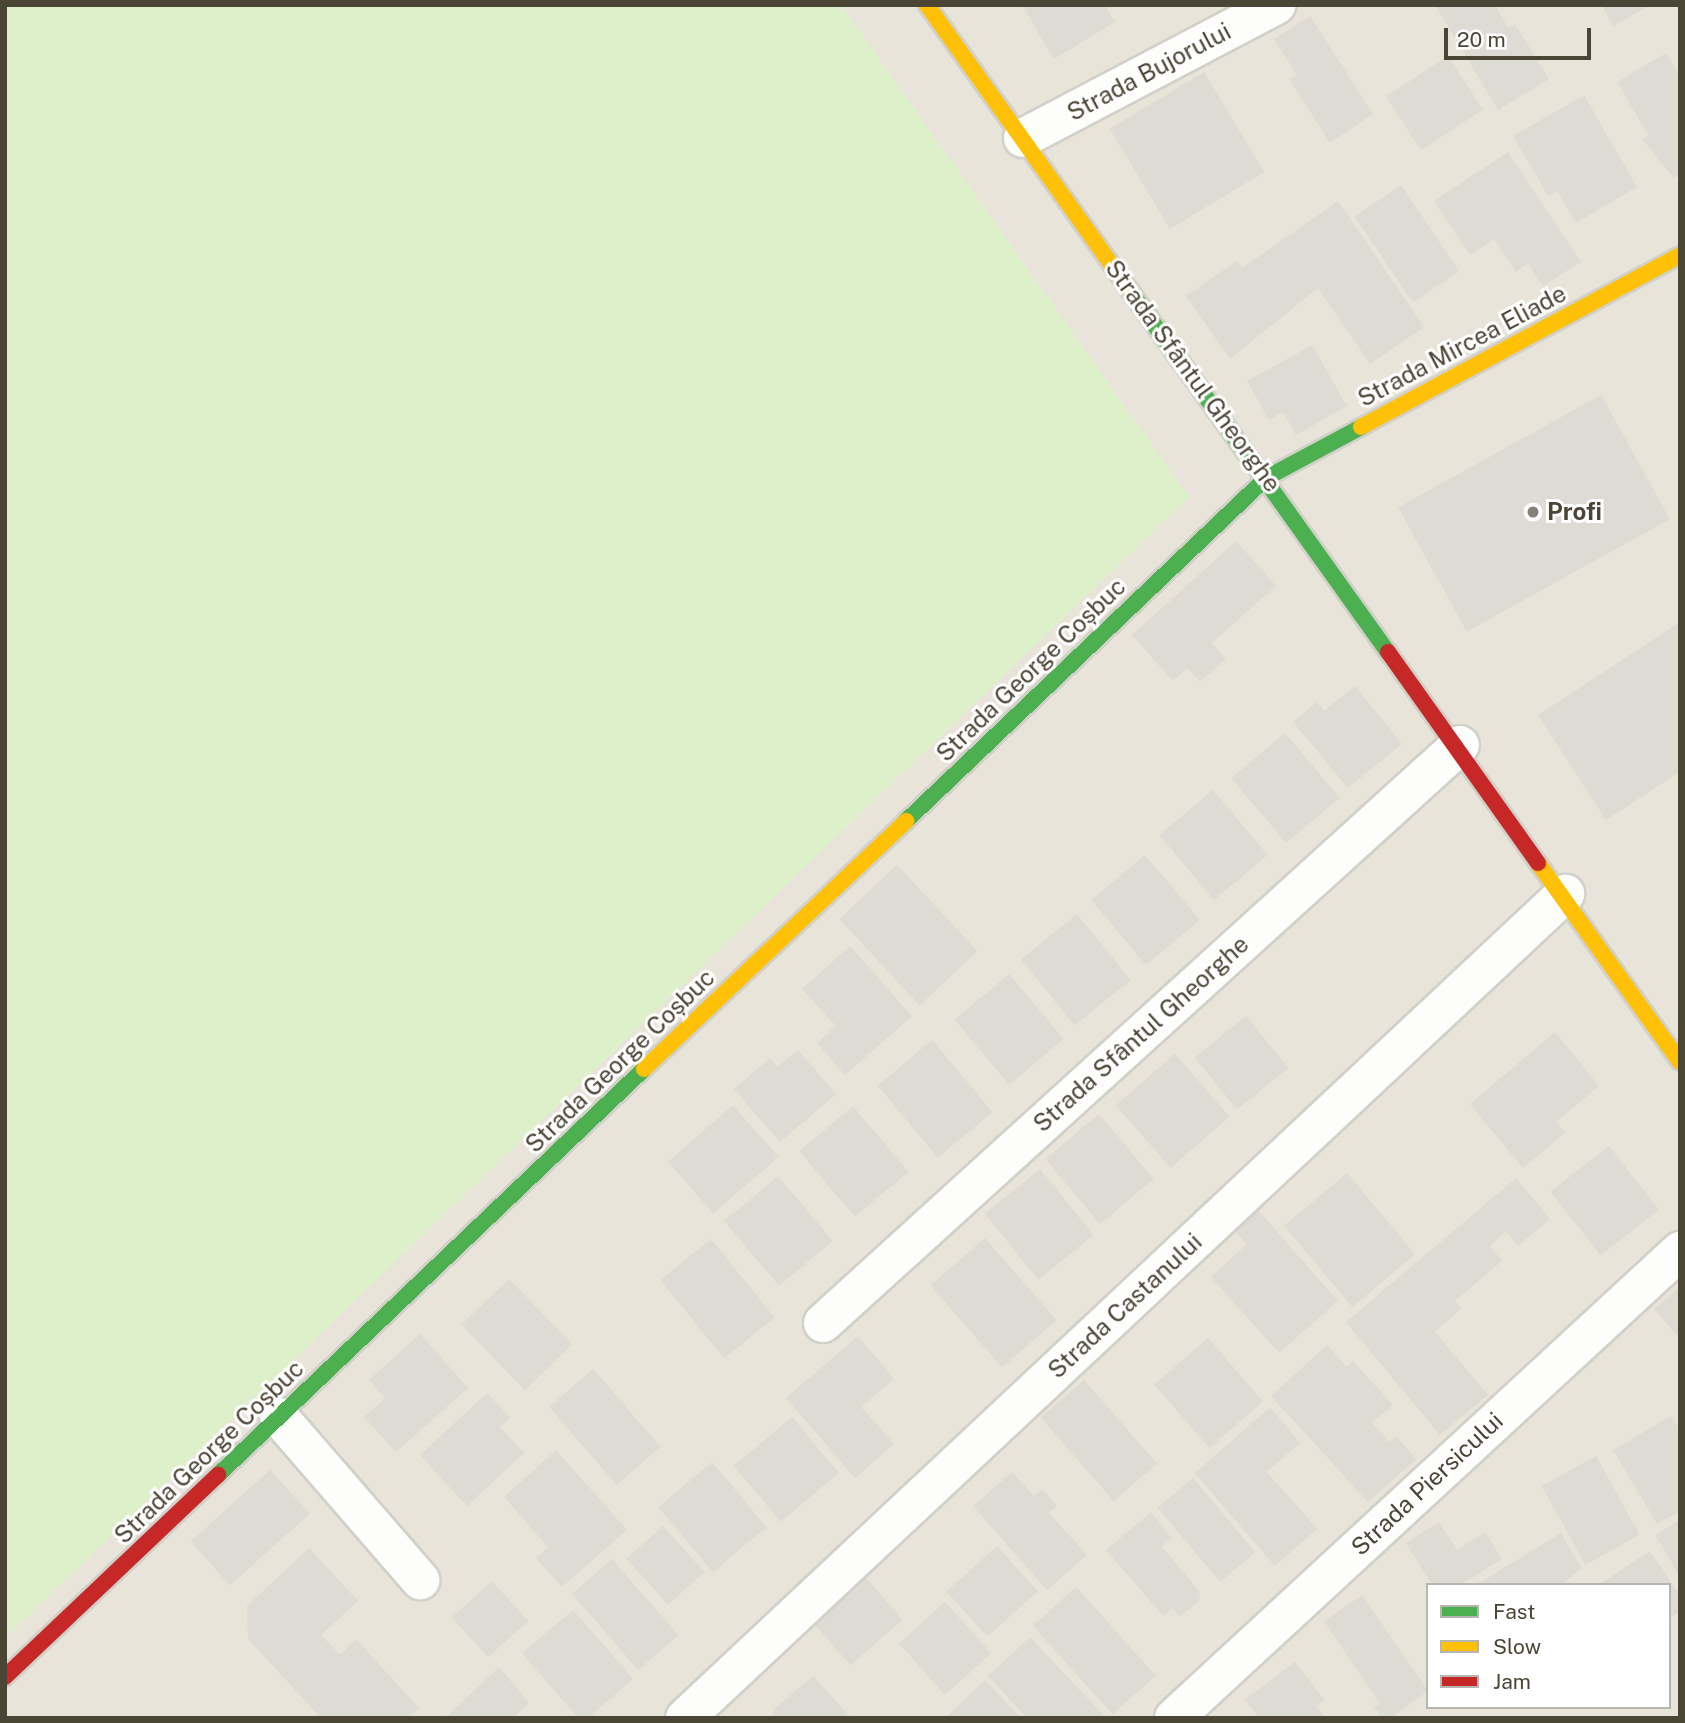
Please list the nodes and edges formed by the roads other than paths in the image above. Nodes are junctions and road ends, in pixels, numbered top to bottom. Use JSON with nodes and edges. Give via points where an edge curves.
{"nodes":[{"id":1,"x":927,"y":5,"type":"edge"},
{"id":2,"x":1276,"y":5,"type":"edge"},
{"id":3,"x":1023,"y":138,"type":"junction"},
{"id":4,"x":1680,"y":255,"type":"edge"},
{"id":5,"x":1266,"y":478,"type":"junction"},
{"id":6,"x":1460,"y":745,"type":"junction"},
{"id":7,"x":1565,"y":894,"type":"junction"},
{"id":8,"x":1680,"y":1062,"type":"edge"},
{"id":9,"x":1680,"y":1251,"type":"edge"},
{"id":10,"x":823,"y":1323,"type":"dead end"},
{"id":11,"x":279,"y":1417,"type":"junction"},
{"id":12,"x":420,"y":1580,"type":"dead end"},
{"id":13,"x":5,"y":1677,"type":"edge"},
{"id":14,"x":685,"y":1718,"type":"edge"},
{"id":15,"x":1174,"y":1718,"type":"edge"}],
"edges":[{"from":1,"to":3,"type":"street","name":"Strada Sfântul Gheorghe"},
{"from":2,"to":3,"type":"street","name":"Strada Bujorului"},
{"from":3,"to":5,"type":"street","name":"Strada Sfântul Gheorghe"},
{"from":4,"to":5,"type":"street","name":"Strada Mircea Eliade"},
{"from":5,"to":6,"type":"street","name":"Strada Sfântul Gheorghe"},
{"from":5,"to":11,"type":"street","name":"Strada George Coșbuc"},
{"from":6,"to":7,"type":"street","name":"Strada Sfântul Gheorghe"},
{"from":6,"to":10,"type":"street","name":"Strada Sfântul Gheorghe"},
{"from":7,"to":8,"type":"street","name":"Strada Sfântul Gheorghe"},
{"from":7,"to":14,"type":"street","name":"Strada Castanului"},
{"from":9,"to":15,"type":"street","name":"Strada Piersicului"},
{"from":11,"to":12,"type":"street"},
{"from":11,"to":13,"type":"street","name":"Strada George Coșbuc"}]}
